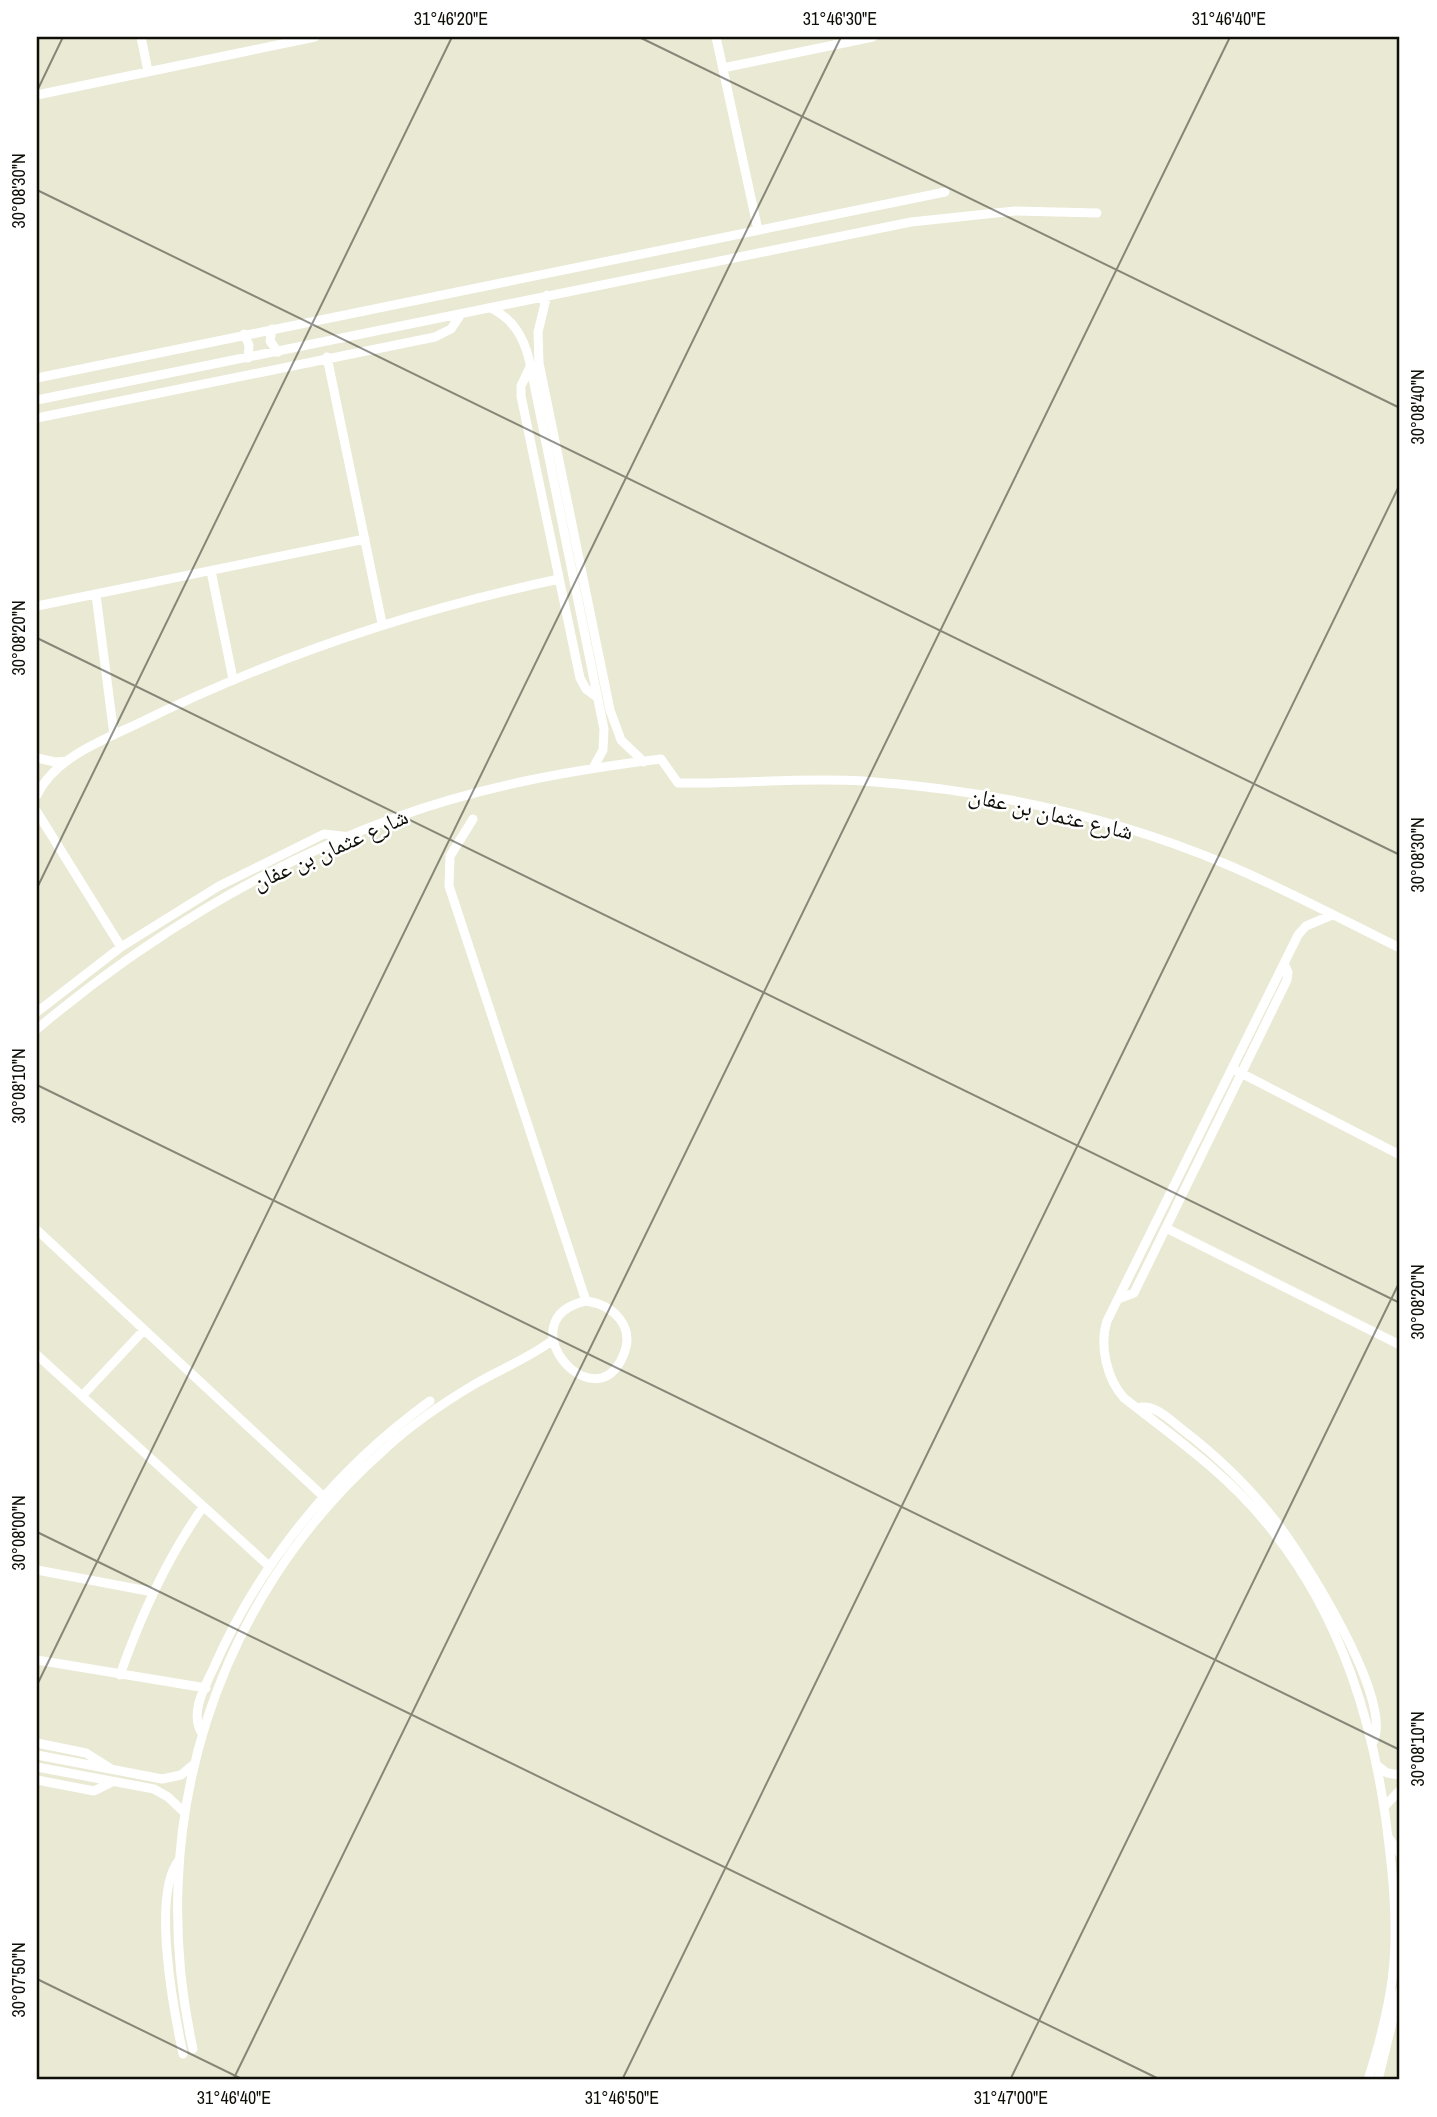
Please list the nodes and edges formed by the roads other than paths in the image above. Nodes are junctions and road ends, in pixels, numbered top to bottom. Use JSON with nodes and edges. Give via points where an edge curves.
{"nodes":[{"id":1,"x":141,"y":37,"type":"edge"},
{"id":2,"x":315,"y":37,"type":"edge"},
{"id":3,"x":716,"y":37,"type":"edge"},
{"id":4,"x":873,"y":37,"type":"edge"},
{"id":5,"x":723,"y":68,"type":"junction"},
{"id":6,"x":148,"y":71,"type":"junction"},
{"id":7,"x":37,"y":94,"type":"edge"},
{"id":8,"x":945,"y":192,"type":"dead end"},
{"id":9,"x":1097,"y":214,"type":"dead end"},
{"id":10,"x":758,"y":230,"type":"junction"},
{"id":11,"x":547,"y":295,"type":"junction"},
{"id":12,"x":491,"y":308,"type":"junction"},
{"id":13,"x":461,"y":314,"type":"junction"},
{"id":14,"x":272,"y":329,"type":"junction"},
{"id":15,"x":244,"y":334,"type":"junction"},
{"id":16,"x":278,"y":352,"type":"junction"},
{"id":17,"x":327,"y":357,"type":"junction"},
{"id":18,"x":248,"y":358,"type":"junction"},
{"id":19,"x":530,"y":367,"type":"junction"},
{"id":20,"x":37,"y":378,"type":"edge"},
{"id":21,"x":37,"y":400,"type":"edge"},
{"id":22,"x":37,"y":418,"type":"edge"},
{"id":23,"x":365,"y":539,"type":"junction"},
{"id":24,"x":211,"y":571,"type":"junction"},
{"id":25,"x":559,"y":579,"type":"junction"},
{"id":26,"x":96,"y":595,"type":"junction"},
{"id":27,"x":37,"y":606,"type":"edge"},
{"id":28,"x":382,"y":623,"type":"junction"},
{"id":29,"x":233,"y":679,"type":"junction"},
{"id":30,"x":597,"y":697,"type":"junction"},
{"id":31,"x":114,"y":735,"type":"junction"},
{"id":32,"x":37,"y":758,"type":"edge"},
{"id":33,"x":68,"y":761,"type":"junction"},
{"id":34,"x":644,"y":762,"type":"junction"},
{"id":35,"x":593,"y":768,"type":"junction"},
{"id":36,"x":37,"y":795,"type":"edge"},
{"id":37,"x":37,"y":812,"type":"edge"},
{"id":38,"x":473,"y":819,"type":"dead end"},
{"id":39,"x":351,"y":837,"type":"junction"},
{"id":40,"x":1332,"y":915,"type":"junction"},
{"id":41,"x":121,"y":947,"type":"junction"},
{"id":42,"x":1400,"y":948,"type":"edge"},
{"id":43,"x":1284,"y":964,"type":"junction"},
{"id":44,"x":37,"y":1012,"type":"edge"},
{"id":45,"x":37,"y":1028,"type":"edge"},
{"id":46,"x":1232,"y":1068,"type":"junction"},
{"id":47,"x":1241,"y":1073,"type":"junction"},
{"id":48,"x":1400,"y":1155,"type":"edge"},
{"id":49,"x":1166,"y":1228,"type":"junction"},
{"id":50,"x":37,"y":1230,"type":"edge"},
{"id":51,"x":1118,"y":1299,"type":"junction"},
{"id":52,"x":586,"y":1301,"type":"junction"},
{"id":53,"x":144,"y":1330,"type":"junction"},
{"id":54,"x":553,"y":1340,"type":"junction"},
{"id":55,"x":1400,"y":1345,"type":"edge"},
{"id":56,"x":37,"y":1355,"type":"edge"},
{"id":57,"x":82,"y":1396,"type":"junction"},
{"id":58,"x":430,"y":1401,"type":"dead end"},
{"id":59,"x":324,"y":1497,"type":"junction"},
{"id":60,"x":203,"y":1507,"type":"junction"},
{"id":61,"x":269,"y":1566,"type":"junction"},
{"id":62,"x":37,"y":1570,"type":"edge"},
{"id":63,"x":153,"y":1592,"type":"junction"},
{"id":64,"x":37,"y":1660,"type":"edge"},
{"id":65,"x":120,"y":1675,"type":"junction"},
{"id":66,"x":205,"y":1688,"type":"junction"},
{"id":67,"x":201,"y":1732,"type":"junction"},
{"id":68,"x":37,"y":1743,"type":"edge"},
{"id":69,"x":37,"y":1755,"type":"edge"},
{"id":70,"x":193,"y":1765,"type":"junction"},
{"id":71,"x":1378,"y":1766,"type":"junction"},
{"id":72,"x":37,"y":1767,"type":"edge"},
{"id":73,"x":111,"y":1769,"type":"junction"},
{"id":74,"x":1400,"y":1775,"type":"edge"},
{"id":75,"x":37,"y":1780,"type":"edge"},
{"id":76,"x":112,"y":1782,"type":"junction"},
{"id":77,"x":1400,"y":1790,"type":"edge"},
{"id":78,"x":1385,"y":1806,"type":"junction"},
{"id":79,"x":185,"y":1814,"type":"junction"},
{"id":80,"x":1388,"y":1838,"type":"junction"},
{"id":81,"x":1400,"y":1854,"type":"edge"},
{"id":82,"x":1400,"y":1990,"type":"edge"},
{"id":83,"x":188,"y":2051,"type":"dead end"},
{"id":84,"x":1368,"y":2080,"type":"edge"},
{"id":85,"x":1378,"y":2080,"type":"edge"}],
"edges":[{"from":1,"to":6,"type":"street"},
{"from":2,"to":6,"type":"street"},
{"from":3,"to":5,"type":"street"},
{"from":4,"to":5,"type":"street"},
{"from":5,"to":10,"type":"street"},
{"from":6,"to":7,"type":"street"},
{"from":8,"to":10,"type":"street"},
{"from":9,"to":11,"type":"street","via":[[1015,211],[937,218]]},
{"from":10,"to":14,"type":"street"},
{"from":11,"to":12,"type":"street"},
{"from":11,"to":34,"type":"street","via":[[538,332],[539,363],[610,710],[621,740]]},
{"from":12,"to":13,"type":"street"},
{"from":12,"to":19,"type":"street","via":[[519,331]]},
{"from":13,"to":16,"type":"street"},
{"from":13,"to":17,"type":"street","via":[[451,329],[435,337]]},
{"from":14,"to":15,"type":"street"},
{"from":14,"to":16,"type":"street","via":[[270,341]]},
{"from":15,"to":18,"type":"street"},
{"from":15,"to":20,"type":"street"},
{"from":16,"to":18,"type":"street"},
{"from":17,"to":22,"type":"street"},
{"from":17,"to":23,"type":"street"},
{"from":18,"to":21,"type":"street"},
{"from":19,"to":25,"type":"street","via":[[521,396]]},
{"from":19,"to":30,"type":"street"},
{"from":23,"to":24,"type":"street"},
{"from":23,"to":28,"type":"street"},
{"from":24,"to":26,"type":"street"},
{"from":24,"to":29,"type":"street"},
{"from":25,"to":28,"type":"street"},
{"from":25,"to":30,"type":"street","via":[[580,678]]},
{"from":26,"to":27,"type":"street"},
{"from":26,"to":31,"type":"street"},
{"from":28,"to":29,"type":"street"},
{"from":29,"to":31,"type":"street"},
{"from":30,"to":35,"type":"street","via":[[604,743]]},
{"from":31,"to":33,"type":"street"},
{"from":32,"to":33,"type":"street"},
{"from":33,"to":36,"type":"street"},
{"from":34,"to":35,"type":"street","name":"شارع عثمان بن عفان"},
{"from":34,"to":40,"type":"street","name":"شارع عثمان بن عفان","via":[[661,760],[678,783],[860,781],[1021,802],[1178,845]]},
{"from":35,"to":39,"type":"street","name":"شارع عثمان بن عفان","via":[[444,802]]},
{"from":37,"to":41,"type":"street"},
{"from":38,"to":52,"type":"street","via":[[453,848],[449,886]]},
{"from":39,"to":41,"type":"street","via":[[333,833],[303,843],[219,886]]},
{"from":39,"to":45,"type":"street","name":"شارع عثمان بن عفان","via":[[180,923]]},
{"from":40,"to":42,"type":"street","name":"شارع عثمان بن عفان"},
{"from":40,"to":43,"type":"street","via":[[1302,930]]},
{"from":41,"to":44,"type":"street"},
{"from":43,"to":46,"type":"street"},
{"from":43,"to":47,"type":"street","via":[[1287,980]]},
{"from":46,"to":47,"type":"street"},
{"from":46,"to":51,"type":"street"},
{"from":47,"to":48,"type":"street"},
{"from":47,"to":49,"type":"street"},
{"from":49,"to":51,"type":"street","via":[[1134,1293]]},
{"from":49,"to":55,"type":"street"},
{"from":50,"to":53,"type":"street"},
{"from":51,"to":71,"type":"street","via":[[1104,1328],[1103,1348],[1115,1386],[1226,1480],[1281,1542],[1321,1604],[1343,1651]]},
{"from":52,"to":54,"type":"street","via":[[565,1309]]},
{"from":52,"to":54,"type":"street","via":[[597,1302],[618,1316],[628,1331],[627,1348],[614,1371],[602,1376],[577,1374],[560,1359]]},
{"from":53,"to":57,"type":"street"},
{"from":53,"to":59,"type":"street"},
{"from":54,"to":67,"type":"street","via":[[418,1422],[384,1449],[334,1501],[260,1601],[225,1670]]},
{"from":56,"to":57,"type":"street"},
{"from":57,"to":60,"type":"street"},
{"from":58,"to":59,"type":"street","via":[[374,1446]]},
{"from":59,"to":61,"type":"street"},
{"from":60,"to":61,"type":"street"},
{"from":60,"to":63,"type":"street"},
{"from":61,"to":66,"type":"street","via":[[231,1630]]},
{"from":62,"to":63,"type":"street"},
{"from":63,"to":65,"type":"street"},
{"from":64,"to":65,"type":"street"},
{"from":65,"to":66,"type":"street"},
{"from":66,"to":67,"type":"street","via":[[196,1715]]},
{"from":67,"to":70,"type":"street"},
{"from":68,"to":73,"type":"street","via":[[92,1755]]},
{"from":69,"to":73,"type":"street"},
{"from":70,"to":73,"type":"street","via":[[181,1775],[162,1779]]},
{"from":70,"to":79,"type":"street"},
{"from":71,"to":74,"type":"street"},
{"from":71,"to":78,"type":"street"},
{"from":72,"to":76,"type":"street"},
{"from":75,"to":76,"type":"street","via":[[94,1791]]},
{"from":76,"to":79,"type":"street","via":[[154,1789]]},
{"from":77,"to":78,"type":"street"},
{"from":78,"to":80,"type":"street"},
{"from":79,"to":83,"type":"street","via":[[178,1959]]},
{"from":80,"to":81,"type":"street"},
{"from":80,"to":84,"type":"street","via":[[1395,1900],[1394,1963]]},
{"from":82,"to":85,"type":"street"}]}
